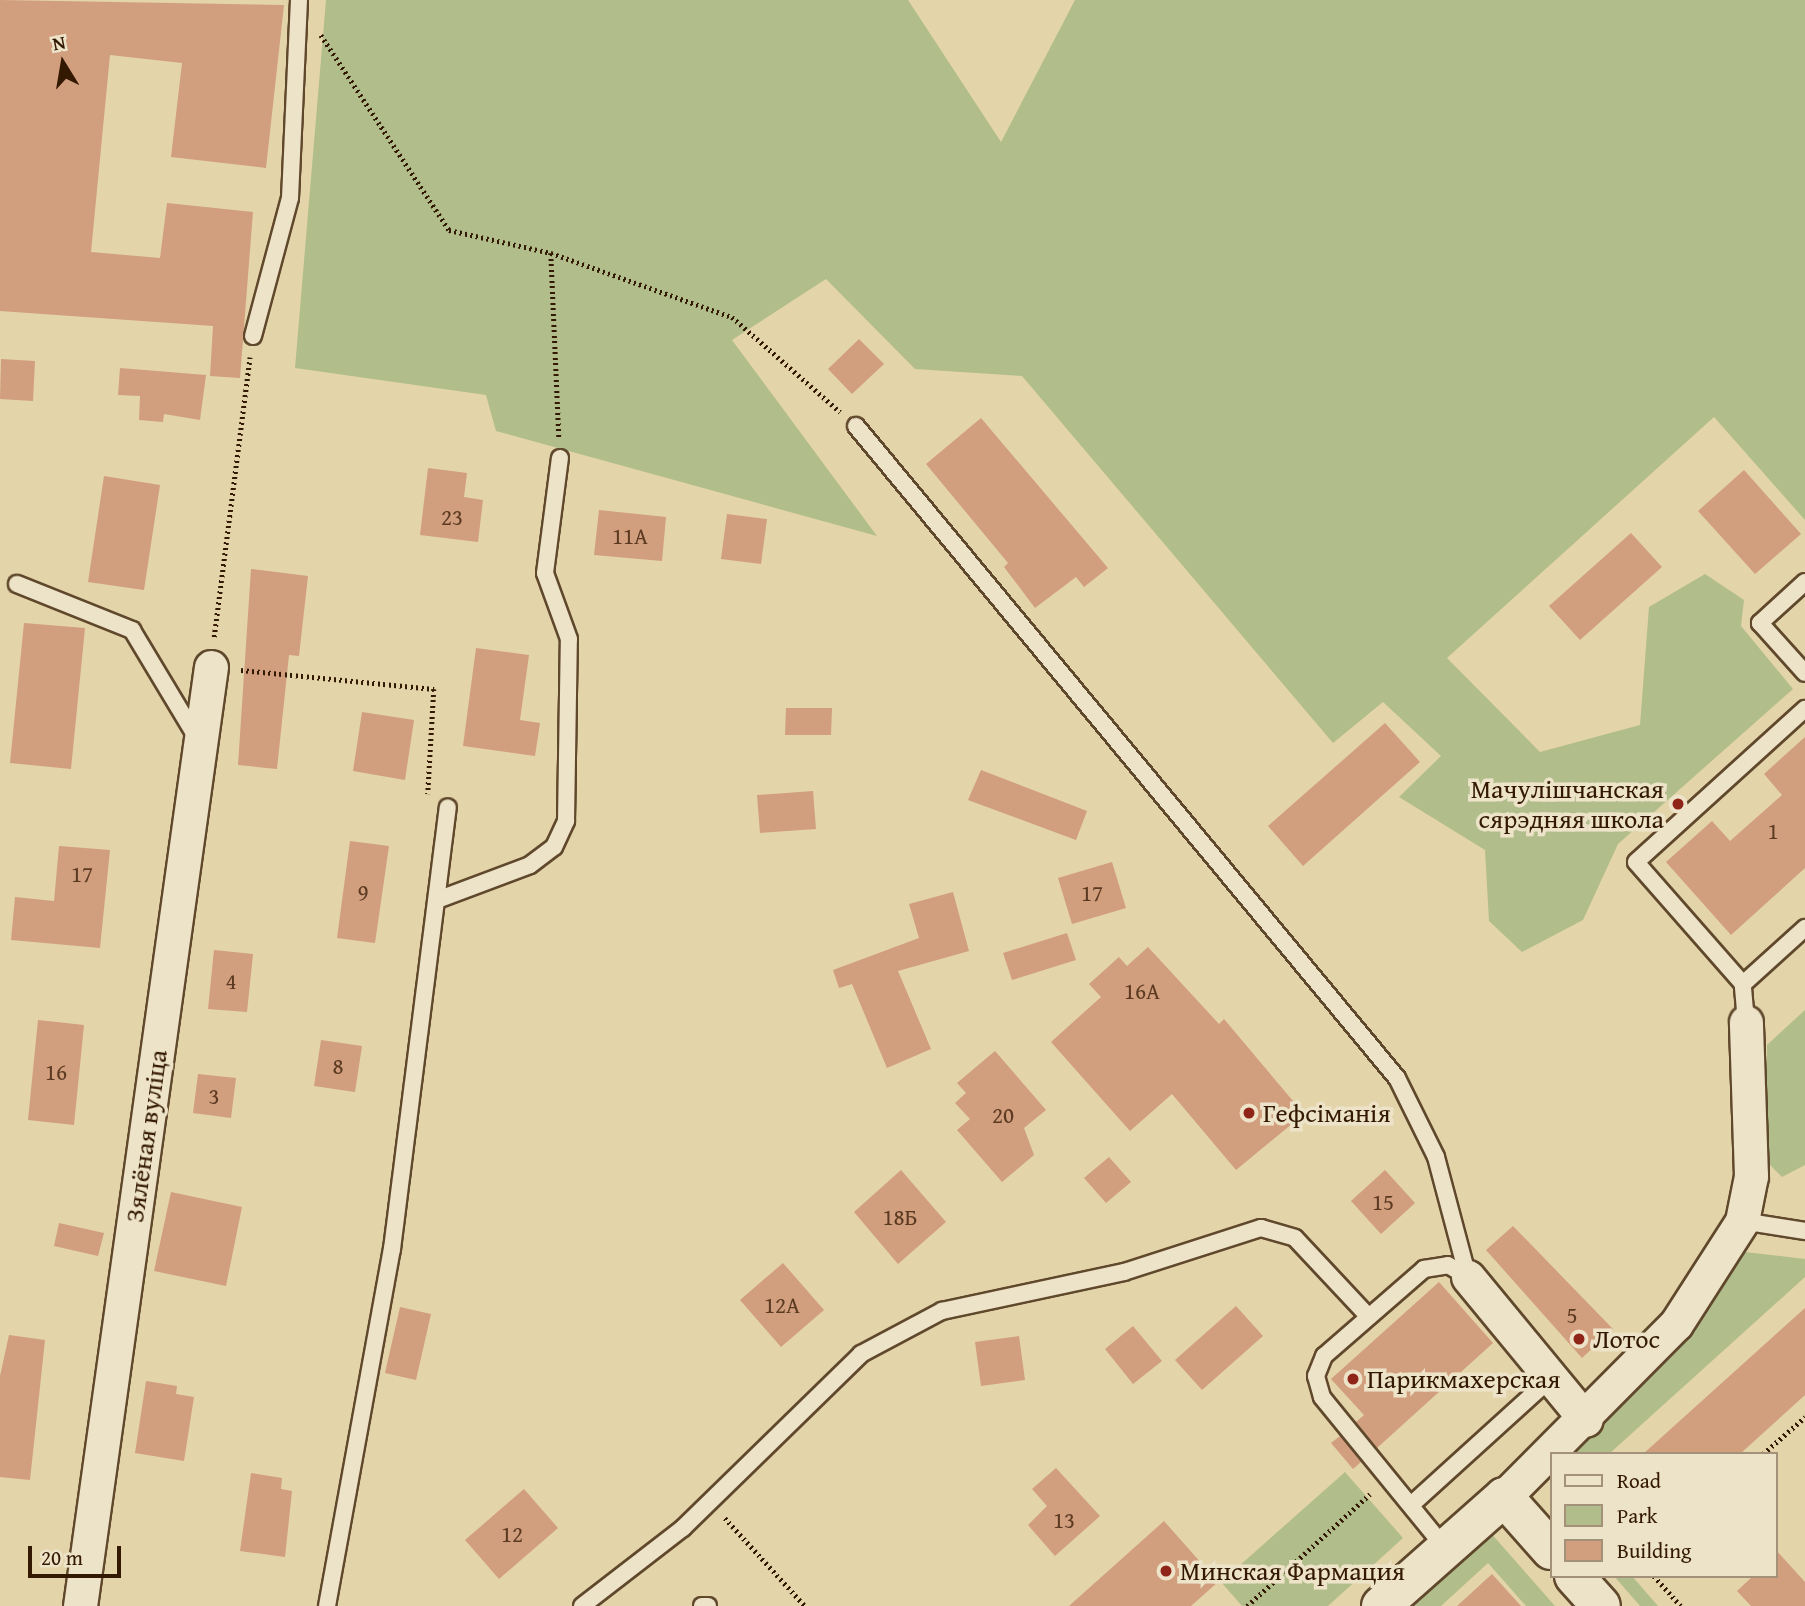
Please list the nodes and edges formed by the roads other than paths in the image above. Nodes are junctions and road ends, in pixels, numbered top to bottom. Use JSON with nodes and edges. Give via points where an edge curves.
{"nodes":[{"id":1,"x":300,"y":2,"type":"edge"},
{"id":2,"x":253,"y":336,"type":"road end"},
{"id":3,"x":856,"y":426,"type":"road end"},
{"id":4,"x":560,"y":458,"type":"road end"},
{"id":5,"x":1805,"y":582,"type":"edge"},
{"id":6,"x":17,"y":584,"type":"dead end"},
{"id":7,"x":211,"y":667,"type":"road end"},
{"id":8,"x":1805,"y":673,"type":"edge"},
{"id":9,"x":1805,"y":709,"type":"edge"},
{"id":10,"x":200,"y":743,"type":"junction"},
{"id":11,"x":448,"y":808,"type":"road end"},
{"id":12,"x":437,"y":901,"type":"junction"},
{"id":13,"x":1805,"y":928,"type":"edge"},
{"id":14,"x":1743,"y":984,"type":"junction"},
{"id":15,"x":1746,"y":1022,"type":"joint"},
{"id":16,"x":1742,"y":1221,"type":"junction"},
{"id":17,"x":1805,"y":1231,"type":"edge"},
{"id":18,"x":1468,"y":1278,"type":"junction"},
{"id":19,"x":1368,"y":1316,"type":"junction"},
{"id":20,"x":1552,"y":1378,"type":"junction"},
{"id":21,"x":1586,"y":1420,"type":"junction"},
{"id":22,"x":1552,"y":1452,"type":"edge"},
{"id":23,"x":1549,"y":1455,"type":"edge"},
{"id":24,"x":1504,"y":1497,"type":"junction"},
{"id":25,"x":1410,"y":1505,"type":"junction"},
{"id":26,"x":1445,"y":1548,"type":"junction"},
{"id":27,"x":1549,"y":1548,"type":"edge"},
{"id":28,"x":1576,"y":1578,"type":"edge"},
{"id":29,"x":80,"y":1606,"type":"edge"},
{"id":30,"x":327,"y":1606,"type":"edge"},
{"id":31,"x":582,"y":1606,"type":"edge"},
{"id":32,"x":702,"y":1606,"type":"edge"},
{"id":33,"x":708,"y":1606,"type":"edge"},
{"id":34,"x":1381,"y":1606,"type":"edge"},
{"id":35,"x":1601,"y":1606,"type":"edge"}],
"edges":[{"from":1,"to":2,"type":"lane","via":[[290,198]]},
{"from":3,"to":18,"type":"lane","via":[[1397,1078],[1436,1157]]},
{"from":4,"to":12,"type":"lane","via":[[545,573],[569,639],[565,821],[554,847],[530,865]]},
{"from":5,"to":8,"type":"lane","via":[[1760,623]]},
{"from":6,"to":10,"type":"lane","via":[[132,630]]},
{"from":7,"to":10,"type":"street","name":"Зялёная вуліца"},
{"from":9,"to":14,"type":"lane","via":[[1636,862]]},
{"from":10,"to":29,"type":"street","name":"Зялёная вуліца"},
{"from":11,"to":12,"type":"lane"},
{"from":12,"to":30,"type":"lane","via":[[392,1249]]},
{"from":13,"to":14,"type":"lane"},
{"from":14,"to":15,"type":"lane"},
{"from":15,"to":16,"type":"street","via":[[1751,1176]]},
{"from":16,"to":17,"type":"lane"},
{"from":16,"to":21,"type":"street","via":[[1676,1324]]},
{"from":18,"to":19,"type":"lane","via":[[1448,1265],[1424,1269]]},
{"from":18,"to":20,"type":"street"},
{"from":19,"to":25,"type":"lane","via":[[1324,1356],[1315,1376],[1322,1397]]},
{"from":19,"to":31,"type":"lane","via":[[1294,1237],[1261,1228],[1151,1265],[943,1311],[861,1354],[710,1502]]},
{"from":20,"to":21,"type":"street"},
{"from":20,"to":25,"type":"lane"},
{"from":21,"to":22,"type":"street"},
{"from":23,"to":24,"type":"street"},
{"from":24,"to":26,"type":"street"},
{"from":24,"to":27,"type":"street"},
{"from":25,"to":26,"type":"lane"},
{"from":26,"to":34,"type":"street"},
{"from":28,"to":35,"type":"street"},
{"from":32,"to":33,"type":"lane"}]}
